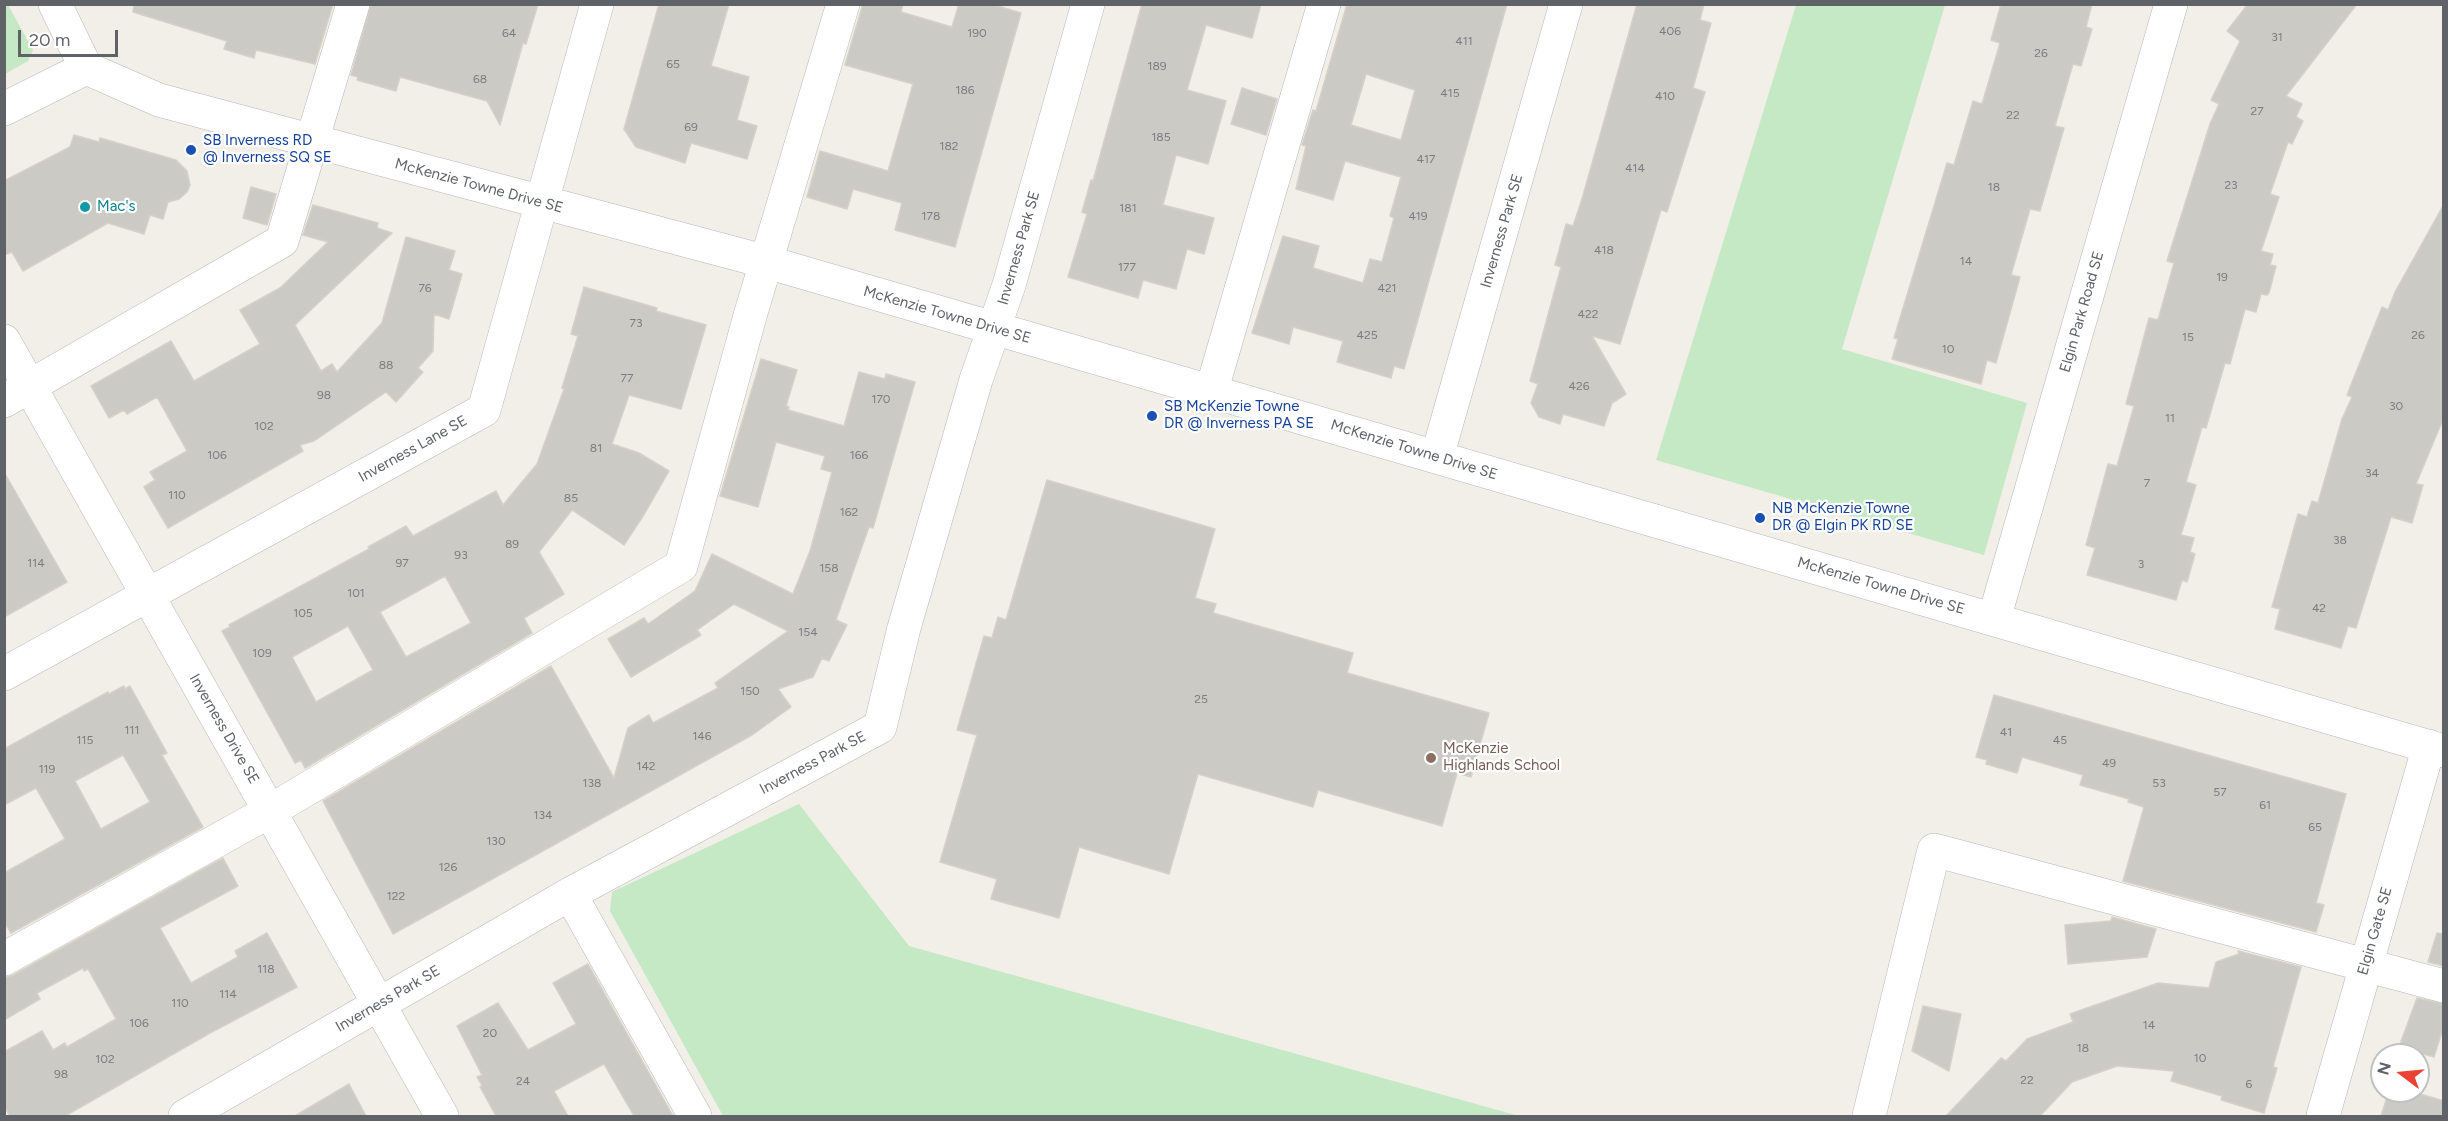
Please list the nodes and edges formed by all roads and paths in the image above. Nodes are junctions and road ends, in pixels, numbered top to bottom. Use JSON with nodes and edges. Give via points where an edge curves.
{"nodes":[{"id":1,"x":55,"y":4,"type":"edge"},
{"id":2,"x":353,"y":4,"type":"edge"},
{"id":3,"x":597,"y":4,"type":"edge"},
{"id":4,"x":843,"y":4,"type":"edge"},
{"id":5,"x":1088,"y":4,"type":"edge"},
{"id":6,"x":1324,"y":4,"type":"edge"},
{"id":7,"x":1566,"y":4,"type":"edge"},
{"id":8,"x":2171,"y":4,"type":"edge"},
{"id":9,"x":86,"y":68,"type":"junction"},
{"id":10,"x":4,"y":110,"type":"edge"},
{"id":11,"x":312,"y":141,"type":"junction"},
{"id":12,"x":543,"y":203,"type":"junction"},
{"id":13,"x":767,"y":262,"type":"junction"},
{"id":14,"x":995,"y":330,"type":"junction"},
{"id":15,"x":4,"y":341,"type":"edge"},
{"id":16,"x":1212,"y":389,"type":"junction"},
{"id":17,"x":17,"y":394,"type":"edge"},
{"id":18,"x":1437,"y":457,"type":"junction"},
{"id":19,"x":147,"y":594,"type":"junction"},
{"id":20,"x":1994,"y":619,"type":"junction"},
{"id":21,"x":4,"y":674,"type":"edge"},
{"id":22,"x":2436,"y":749,"type":"edge"},
{"id":23,"x":270,"y":811,"type":"junction"},
{"id":24,"x":570,"y":894,"type":"junction"},
{"id":25,"x":4,"y":959,"type":"edge"},
{"id":26,"x":2366,"y":963,"type":"junction"},
{"id":27,"x":2444,"y":986,"type":"edge"},
{"id":28,"x":379,"y":1003,"type":"junction"},
{"id":29,"x":185,"y":1116,"type":"edge"},
{"id":30,"x":442,"y":1116,"type":"edge"},
{"id":31,"x":695,"y":1116,"type":"edge"},
{"id":32,"x":1869,"y":1116,"type":"edge"},
{"id":33,"x":2323,"y":1116,"type":"edge"}],
"edges":[{"from":1,"to":9,"type":"street"},
{"from":2,"to":11,"type":"street"},
{"from":3,"to":12,"type":"street","name":"Inverness Lane SE"},
{"from":4,"to":13,"type":"street"},
{"from":5,"to":14,"type":"street","name":"Inverness Park SE"},
{"from":6,"to":16,"type":"street"},
{"from":7,"to":18,"type":"street","name":"Inverness Park SE"},
{"from":8,"to":20,"type":"street","name":"Elgin Park Road SE"},
{"from":9,"to":10,"type":"street"},
{"from":9,"to":11,"type":"street","name":"McKenzie Towne Drive SE","via":[[159,100]]},
{"from":11,"to":12,"type":"street","name":"McKenzie Towne Drive SE"},
{"from":11,"to":17,"type":"street","via":[[282,241]]},
{"from":12,"to":13,"type":"street","name":"McKenzie Towne Drive SE"},
{"from":12,"to":19,"type":"street","name":"Inverness Lane SE","via":[[484,410]]},
{"from":13,"to":14,"type":"street","name":"McKenzie Towne Drive SE"},
{"from":13,"to":23,"type":"street","via":[[681,566]]},
{"from":14,"to":16,"type":"street","name":"McKenzie Towne Drive SE"},
{"from":14,"to":24,"type":"street","name":"Inverness Park SE","via":[[976,380],[917,583],[880,727]]},
{"from":15,"to":17,"type":"street","name":"Inverness Drive SE"},
{"from":16,"to":18,"type":"street","name":"McKenzie Towne Drive SE"},
{"from":17,"to":19,"type":"street","name":"Inverness Drive SE"},
{"from":18,"to":20,"type":"street","name":"McKenzie Towne Drive SE"},
{"from":19,"to":21,"type":"street","name":"Inverness Lane SE"},
{"from":19,"to":23,"type":"street","name":"Inverness Drive SE"},
{"from":20,"to":22,"type":"street","name":"McKenzie Towne Drive SE"},
{"from":22,"to":26,"type":"street","name":"Elgin Gate SE"},
{"from":23,"to":25,"type":"street"},
{"from":23,"to":28,"type":"street","name":"Inverness Drive SE"},
{"from":24,"to":28,"type":"street","name":"Inverness Park SE"},
{"from":24,"to":31,"type":"street"},
{"from":26,"to":27,"type":"street"},
{"from":26,"to":32,"type":"street","via":[[1934,850]]},
{"from":26,"to":33,"type":"street","name":"Elgin Gate SE"},
{"from":28,"to":29,"type":"street","name":"Inverness Park SE"},
{"from":28,"to":30,"type":"street","name":"Inverness Drive SE"}]}
